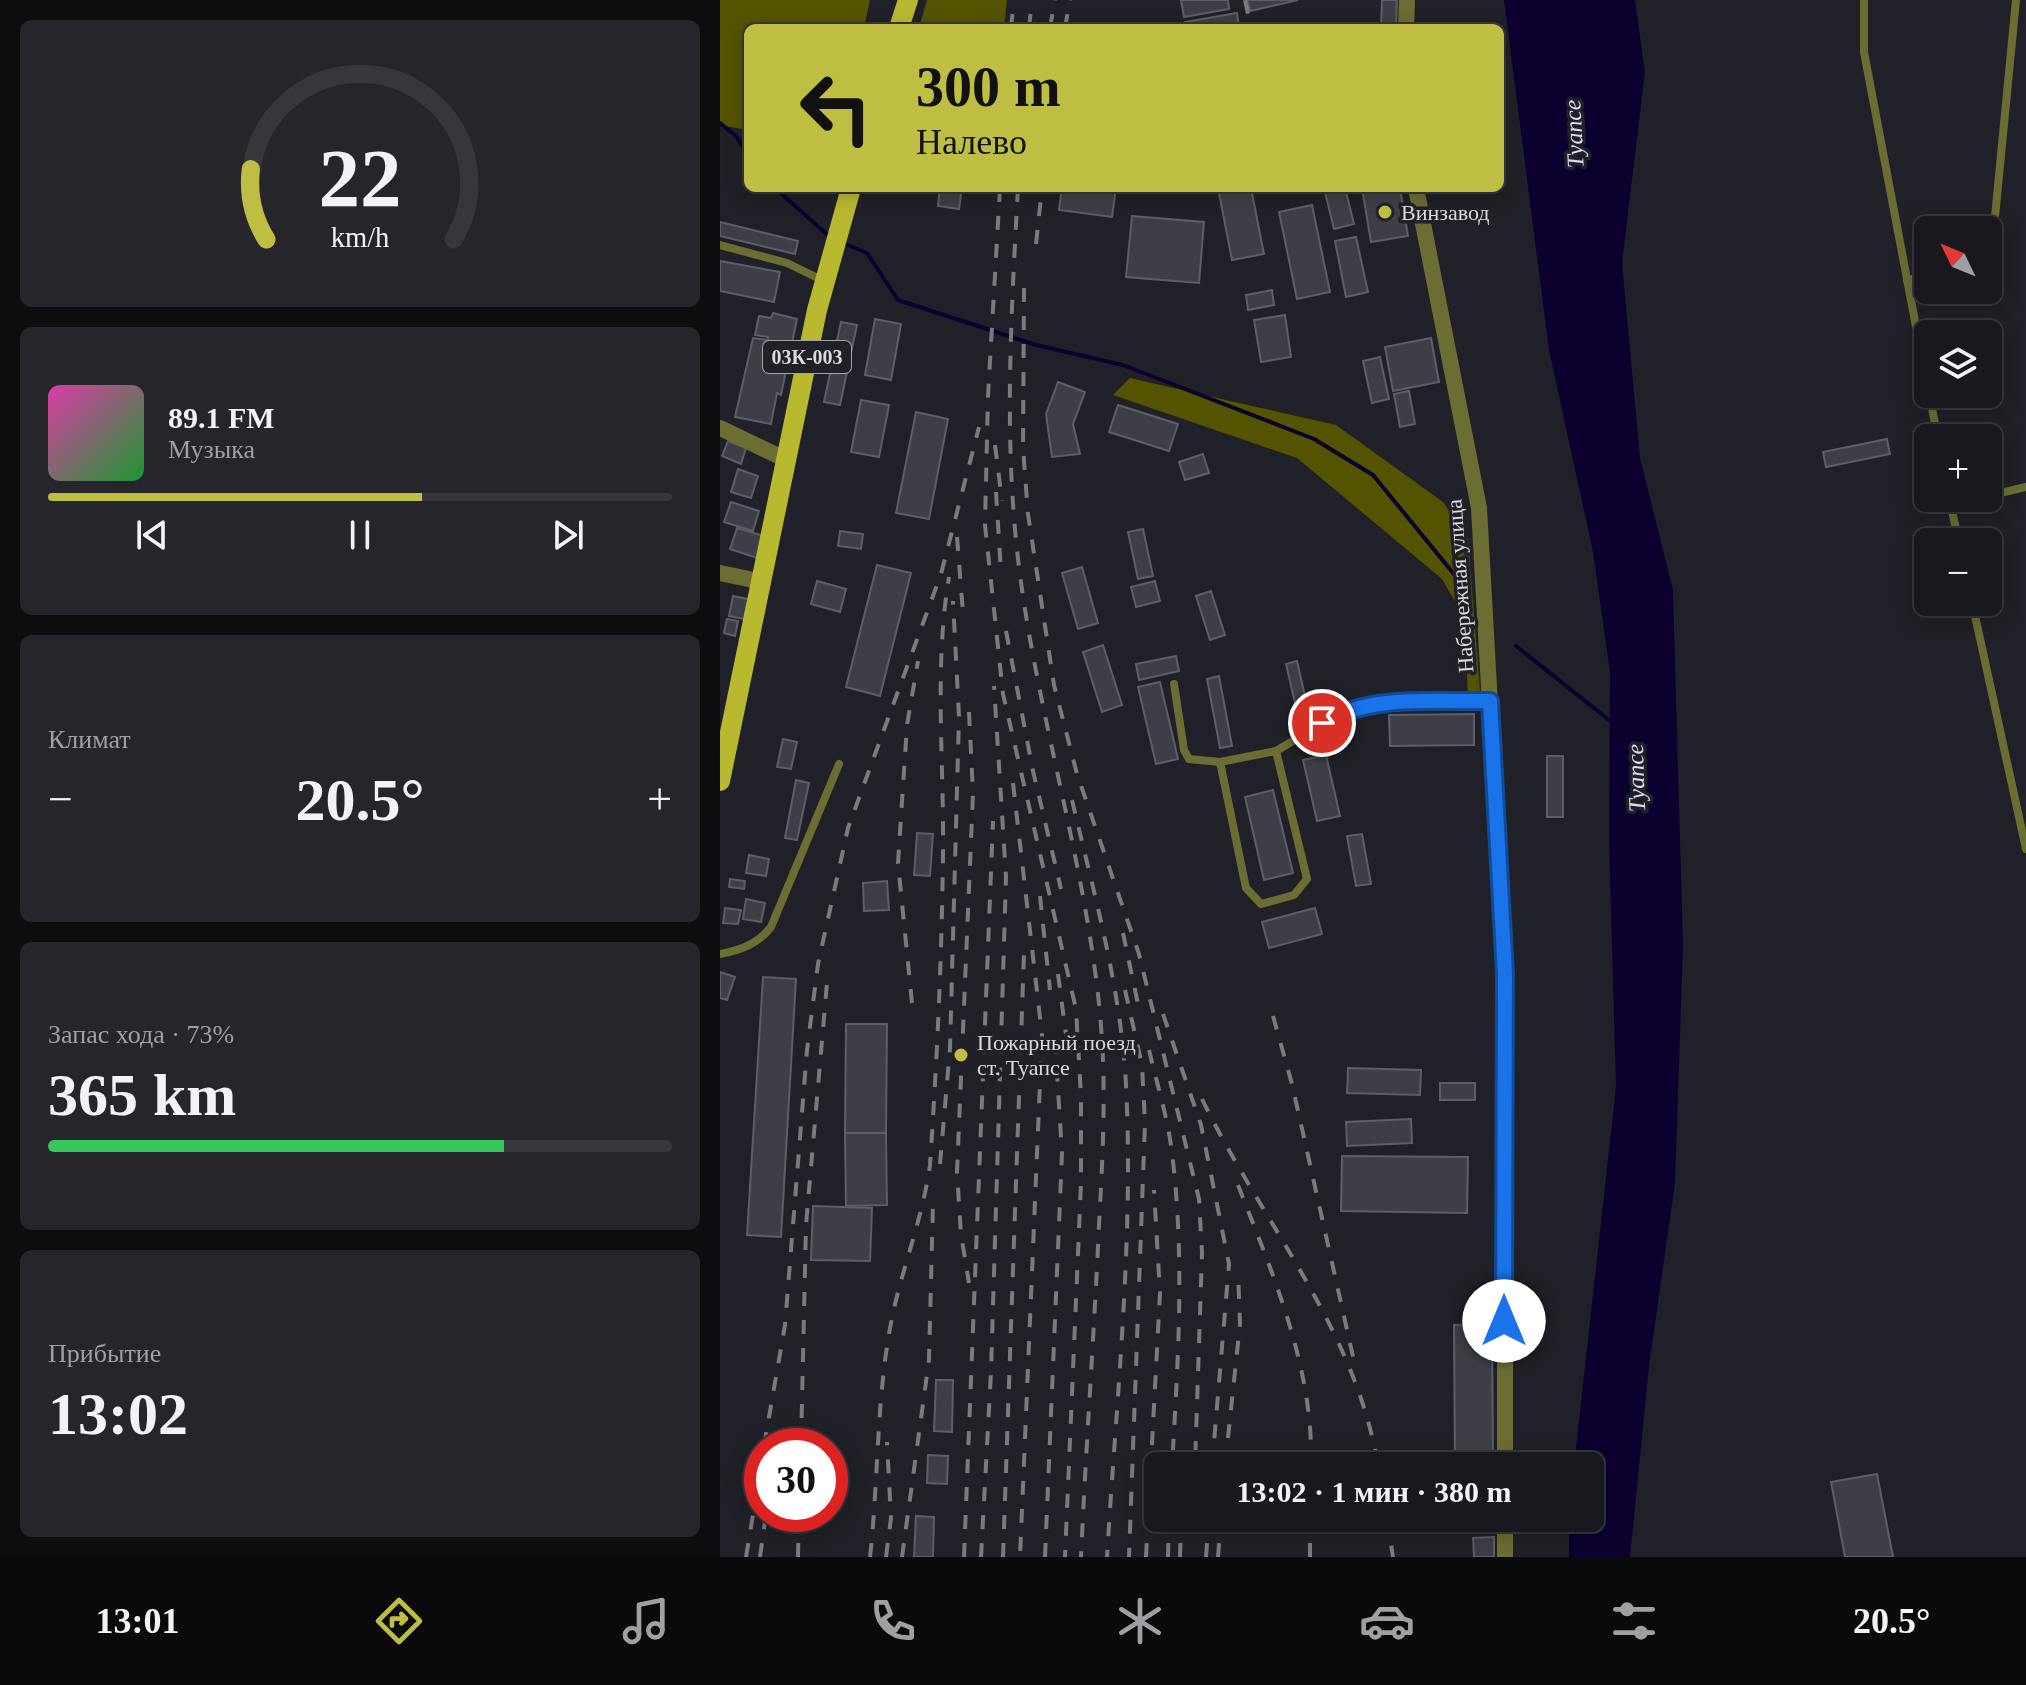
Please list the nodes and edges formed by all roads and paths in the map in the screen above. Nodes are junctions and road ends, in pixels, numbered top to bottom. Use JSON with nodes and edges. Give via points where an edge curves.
{"nodes":[{"id":1,"x":908,"y":0,"type":"edge"},
{"id":2,"x":1407,"y":0,"type":"edge"},
{"id":3,"x":1864,"y":0,"type":"edge"},
{"id":4,"x":2016,"y":0,"type":"edge"},
{"id":5,"x":900,"y":24,"type":"edge"},
{"id":6,"x":1406,"y":24,"type":"edge"},
{"id":7,"x":850,"y":192,"type":"edge"},
{"id":8,"x":1417,"y":192,"type":"edge"},
{"id":9,"x":1995,"y":216,"type":"edge"},
{"id":10,"x":720,"y":245,"type":"edge"},
{"id":11,"x":1914,"y":278,"type":"edge"},
{"id":12,"x":1907,"y":281,"type":"junction"},
{"id":13,"x":825,"y":282,"type":"junction"},
{"id":14,"x":1914,"y":320,"type":"edge"},
{"id":15,"x":720,"y":428,"type":"edge"},
{"id":16,"x":787,"y":460,"type":"junction"},
{"id":17,"x":2026,"y":487,"type":"edge"},
{"id":18,"x":2002,"y":493,"type":"edge"},
{"id":19,"x":720,"y":573,"type":"edge"},
{"id":20,"x":763,"y":582,"type":"junction"},
{"id":21,"x":1975,"y":616,"type":"edge"},
{"id":22,"x":1174,"y":684,"type":"dead end"},
{"id":23,"x":1490,"y":701,"type":"junction"},
{"id":24,"x":1276,"y":751,"type":"junction"},
{"id":25,"x":1220,"y":762,"type":"junction"},
{"id":26,"x":839,"y":764,"type":"dead end"},
{"id":27,"x":720,"y":781,"type":"edge"},
{"id":28,"x":2026,"y":849,"type":"edge"},
{"id":29,"x":720,"y":954,"type":"edge"},
{"id":30,"x":1505,"y":1452,"type":"edge"},
{"id":31,"x":1505,"y":1532,"type":"edge"},
{"id":32,"x":1505,"y":1557,"type":"edge"}],
"edges":[{"from":1,"to":5,"type":"main road"},
{"from":2,"to":6,"type":"street"},
{"from":3,"to":12,"type":"lane","via":[[1864,52]]},
{"from":4,"to":9,"type":"lane"},
{"from":7,"to":13,"type":"main road","number":"03К-003"},
{"from":8,"to":23,"type":"street","name":"Набережная улица","via":[[1479,508]]},
{"from":10,"to":13,"type":"lane","via":[[787,263]]},
{"from":11,"to":12,"type":"lane"},
{"from":12,"to":14,"type":"lane"},
{"from":13,"to":16,"type":"main road","number":"03К-003"},
{"from":15,"to":16,"type":"street"},
{"from":16,"to":20,"type":"main road","number":"03К-003"},
{"from":17,"to":18,"type":"lane"},
{"from":19,"to":20,"type":"street"},
{"from":20,"to":27,"type":"main road","number":"03К-003"},
{"from":21,"to":28,"type":"lane"},
{"from":22,"to":25,"type":"lane","via":[[1189,759]]},
{"from":23,"to":24,"type":"lane","via":[[1345,710]]},
{"from":23,"to":30,"type":"street","name":"Набережная улица","via":[[1505,974]]},
{"from":24,"to":25,"type":"lane"},
{"from":24,"to":25,"type":"lane","via":[[1307,879],[1294,895],[1261,904],[1246,888]]},
{"from":26,"to":29,"type":"lane","via":[[771,927],[740,950]]},
{"from":31,"to":32,"type":"street"}]}
